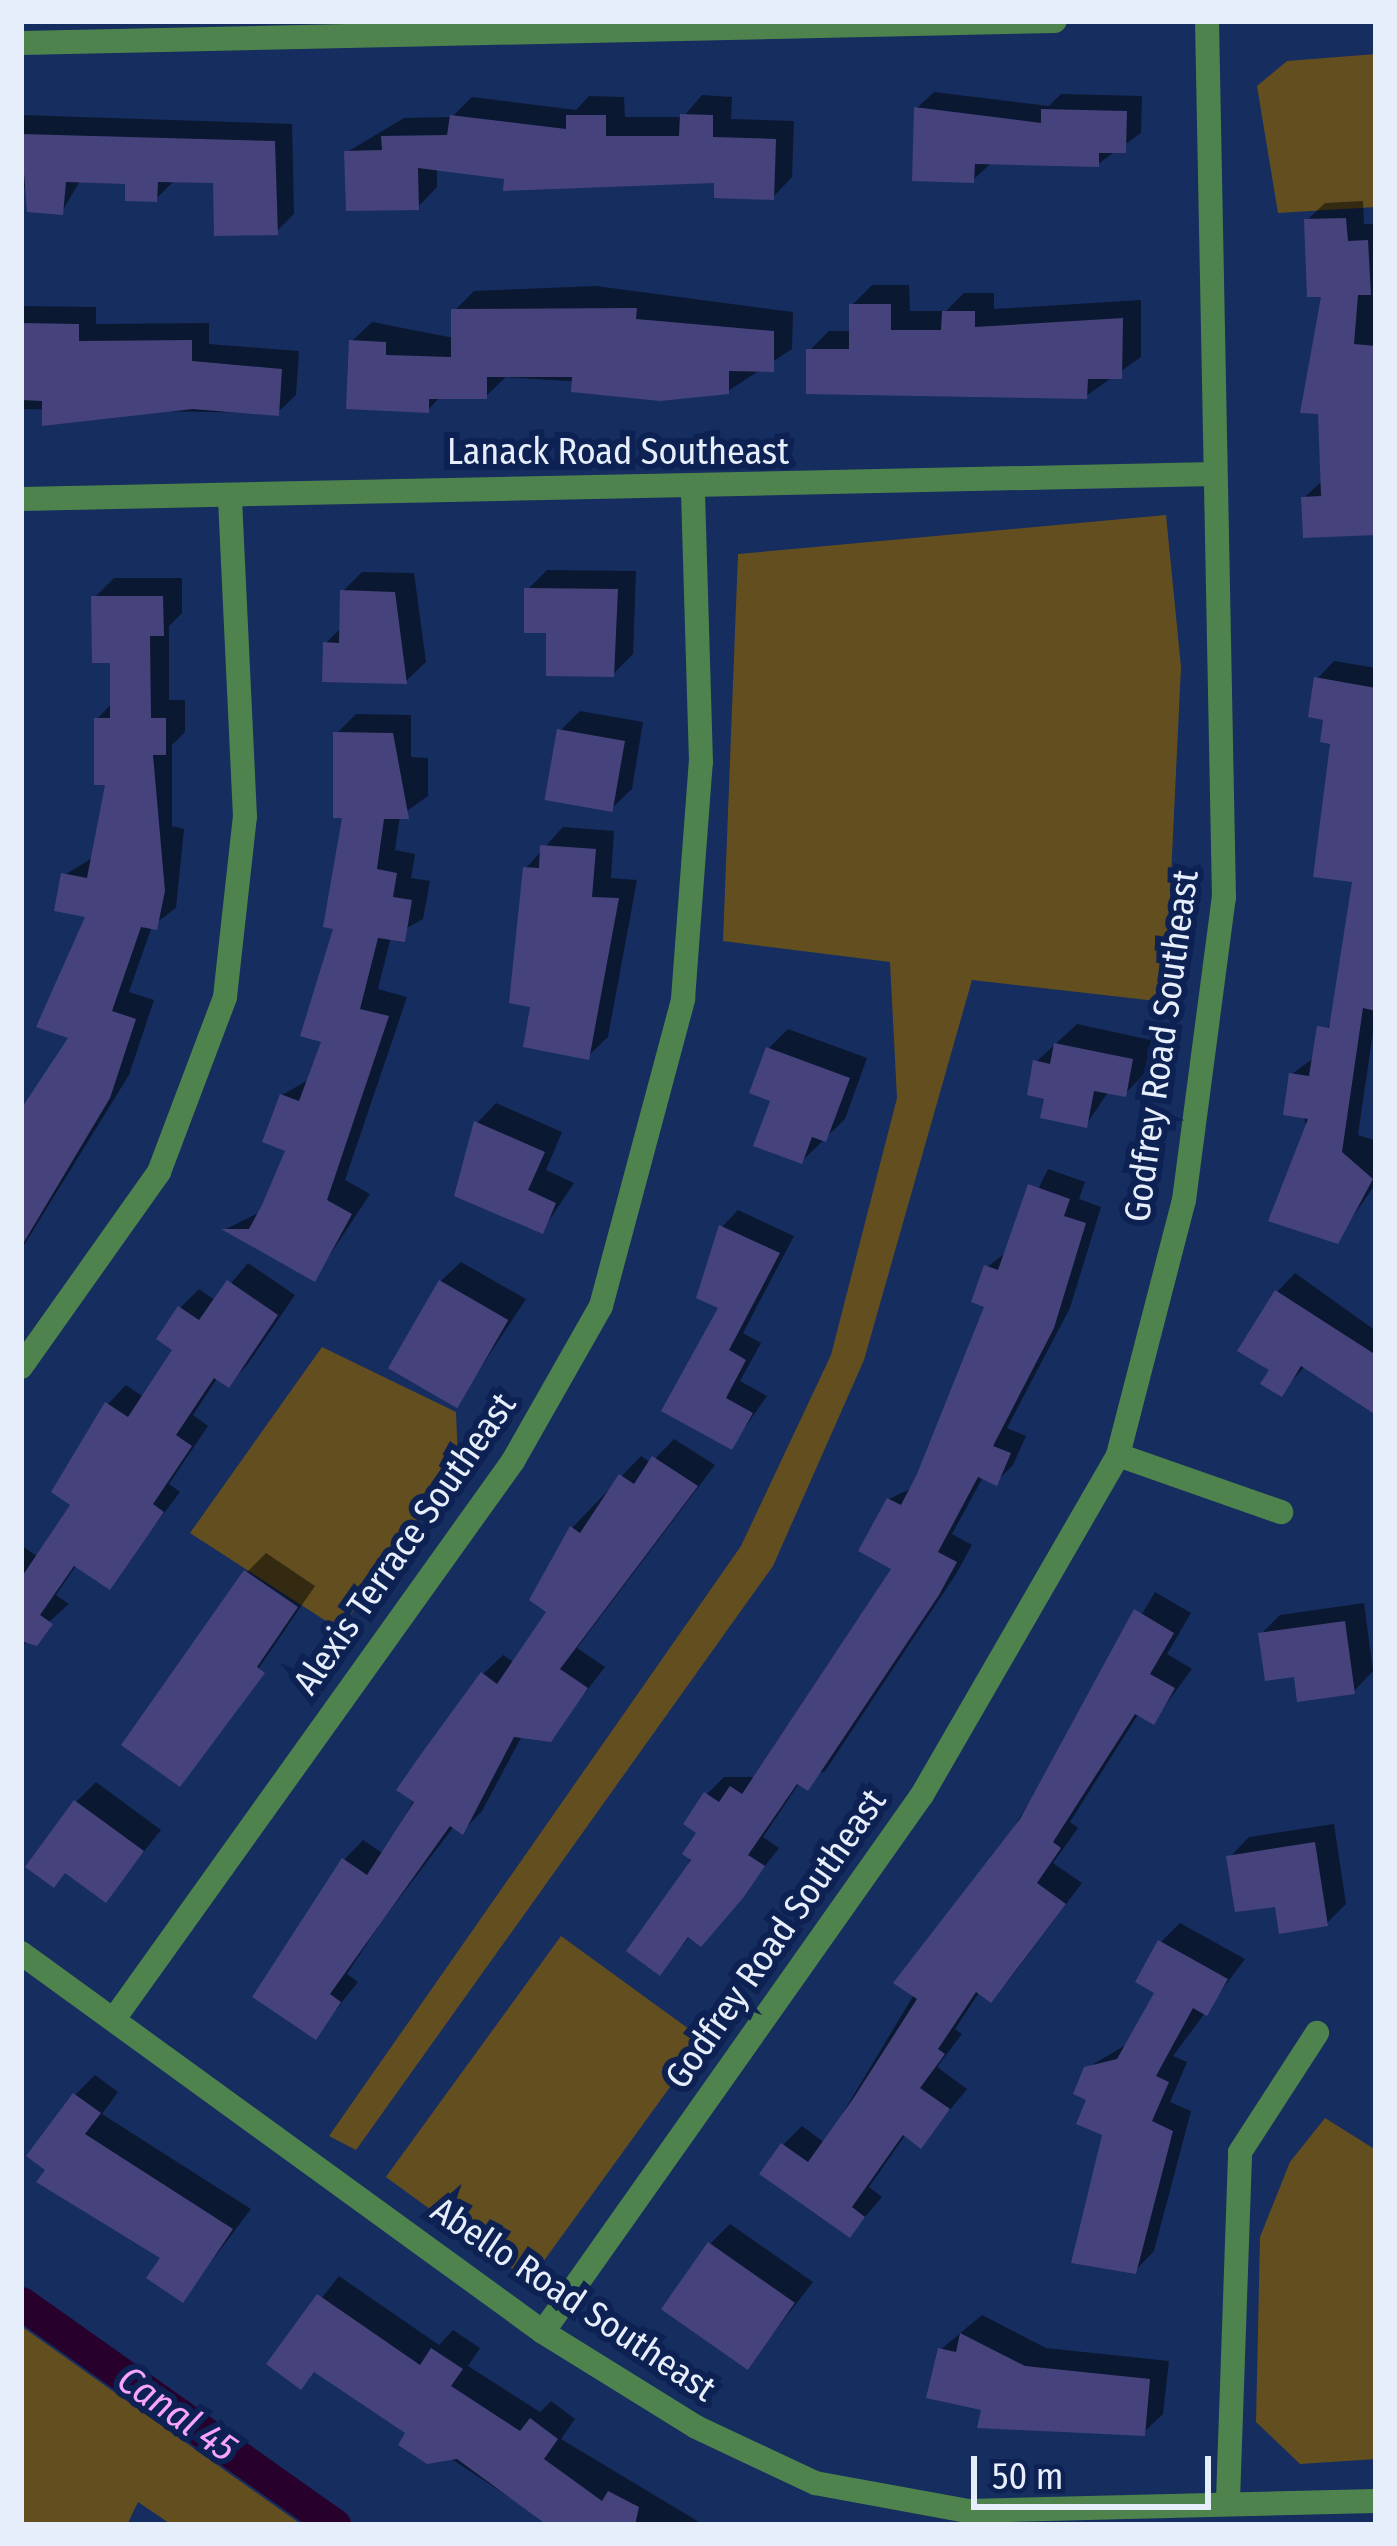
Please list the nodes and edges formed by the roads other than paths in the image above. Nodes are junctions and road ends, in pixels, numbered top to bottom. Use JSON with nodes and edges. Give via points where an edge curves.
{"nodes":[{"id":1,"x":1055,"y":21,"type":"edge"},
{"id":2,"x":1207,"y":21,"type":"edge"},
{"id":3,"x":21,"y":43,"type":"edge"},
{"id":4,"x":1214,"y":474,"type":"junction"},
{"id":5,"x":693,"y":493,"type":"junction"},
{"id":6,"x":230,"y":496,"type":"junction"},
{"id":7,"x":21,"y":499,"type":"edge"},
{"id":8,"x":21,"y":1367,"type":"edge"},
{"id":9,"x":1118,"y":1455,"type":"junction"},
{"id":10,"x":1281,"y":1512,"type":"dead end"},
{"id":11,"x":21,"y":1953,"type":"edge"},
{"id":12,"x":114,"y":2019,"type":"junction"},
{"id":13,"x":1317,"y":2033,"type":"dead end"},
{"id":14,"x":543,"y":2332,"type":"junction"},
{"id":15,"x":1228,"y":2500,"type":"junction"},
{"id":16,"x":1376,"y":2501,"type":"edge"}],
"edges":[{"from":1,"to":3,"type":"street"},
{"from":2,"to":4,"type":"street","name":"Godfrey Road Southeast"},
{"from":4,"to":5,"type":"street","name":"Lanack Road Southeast"},
{"from":4,"to":9,"type":"street","name":"Godfrey Road Southeast","via":[[1224,898],[1184,1199]]},
{"from":5,"to":6,"type":"street","name":"Lanack Road Southeast"},
{"from":5,"to":12,"type":"street","name":"Alexis Terrace Southeast","via":[[701,762],[682,999],[601,1306],[513,1461]]},
{"from":6,"to":7,"type":"street","name":"Lanack Road Southeast"},
{"from":6,"to":8,"type":"street","via":[[245,817],[225,997],[159,1172]]},
{"from":9,"to":10,"type":"street"},
{"from":9,"to":14,"type":"street","name":"Godfrey Road Southeast","via":[[922,1795]]},
{"from":11,"to":12,"type":"street","name":"Abello Road Southeast"},
{"from":12,"to":14,"type":"street","name":"Abello Road Southeast"},
{"from":13,"to":15,"type":"street","via":[[1240,2152]]},
{"from":14,"to":15,"type":"street","name":"Abello Road Southeast","via":[[696,2427],[815,2483],[968,2512]]},
{"from":15,"to":16,"type":"street","name":"Abello Road Southeast"}]}
